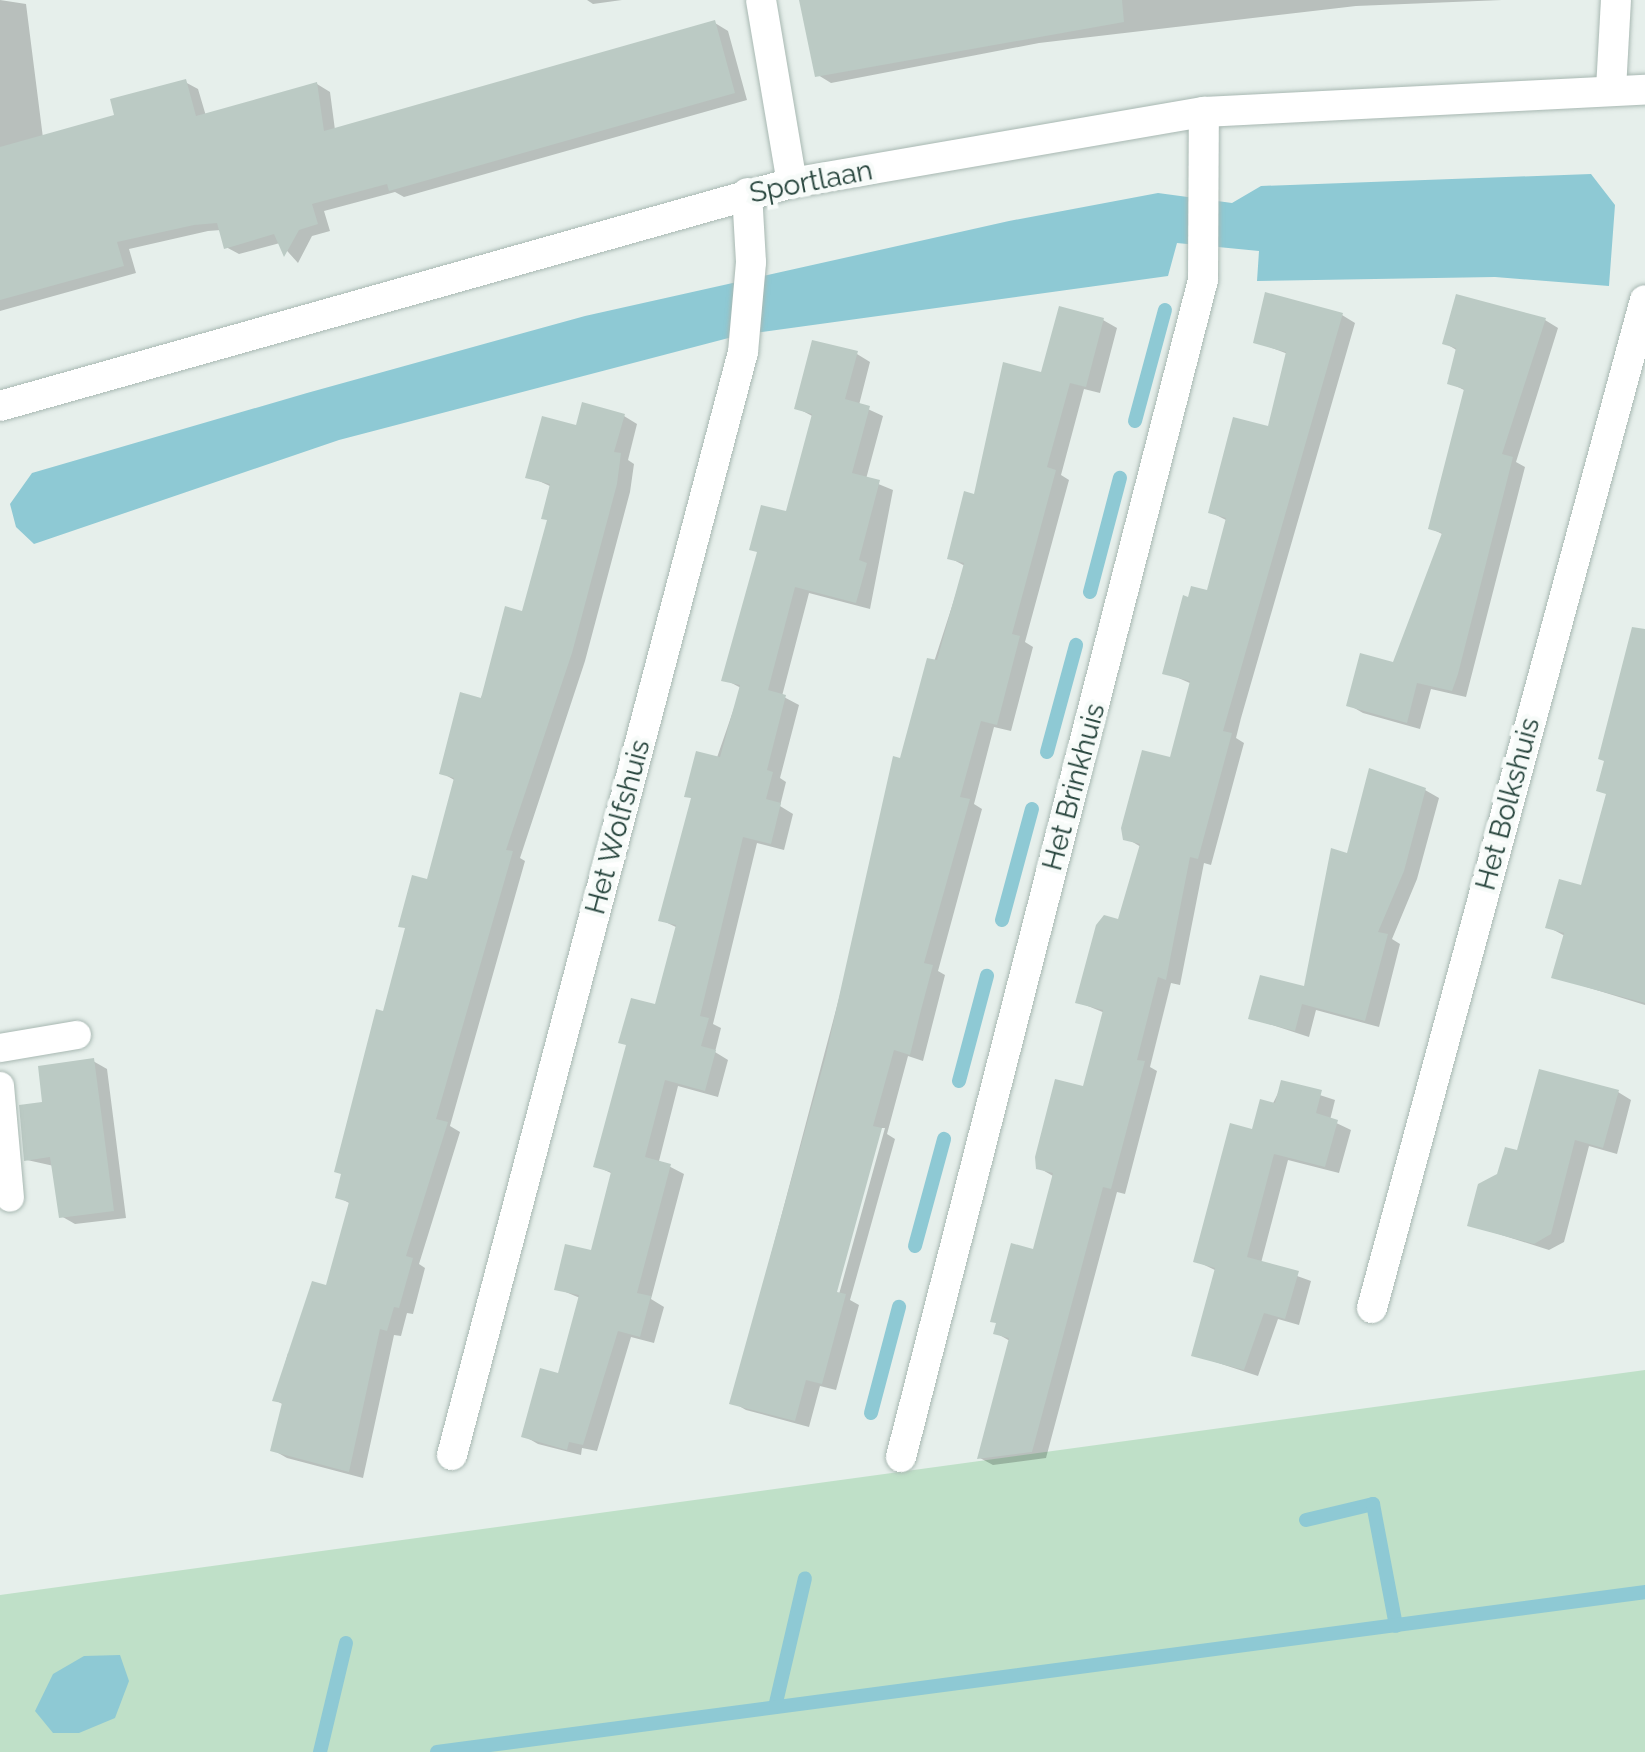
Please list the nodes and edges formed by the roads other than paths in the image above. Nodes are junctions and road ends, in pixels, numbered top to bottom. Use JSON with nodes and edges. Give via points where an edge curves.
{"nodes":[{"id":1,"x":761,"y":0,"type":"edge"},
{"id":2,"x":1616,"y":0,"type":"edge"},
{"id":3,"x":1612,"y":89,"type":"junction"},
{"id":4,"x":1645,"y":90,"type":"edge"},
{"id":5,"x":1204,"y":112,"type":"junction"},
{"id":6,"x":792,"y":183,"type":"junction"},
{"id":7,"x":747,"y":194,"type":"junction"},
{"id":8,"x":1645,"y":300,"type":"edge"},
{"id":9,"x":0,"y":406,"type":"edge"},
{"id":10,"x":77,"y":1036,"type":"dead end"},
{"id":11,"x":0,"y":1048,"type":"edge"},
{"id":12,"x":0,"y":1086,"type":"edge"},
{"id":13,"x":10,"y":1198,"type":"dead end"},
{"id":14,"x":1372,"y":1308,"type":"dead end"},
{"id":15,"x":452,"y":1455,"type":"dead end"},
{"id":16,"x":901,"y":1457,"type":"dead end"}],
"edges":[{"from":1,"to":6,"type":"street"},
{"from":2,"to":3,"type":"street"},
{"from":3,"to":4,"type":"street","name":"Sportlaan"},
{"from":3,"to":5,"type":"street","name":"Sportlaan"},
{"from":5,"to":6,"type":"street","name":"Sportlaan"},
{"from":5,"to":16,"type":"street","name":"Het Brinkhuis","via":[[1203,280]]},
{"from":6,"to":7,"type":"street","name":"Sportlaan"},
{"from":7,"to":9,"type":"street","name":"Sportlaan"},
{"from":7,"to":15,"type":"street","name":"Het Wolfshuis","via":[[751,262],[743,352]]},
{"from":8,"to":14,"type":"street","name":"Het Bolkshuis"},
{"from":10,"to":11,"type":"lane"},
{"from":12,"to":13,"type":"lane"}]}
